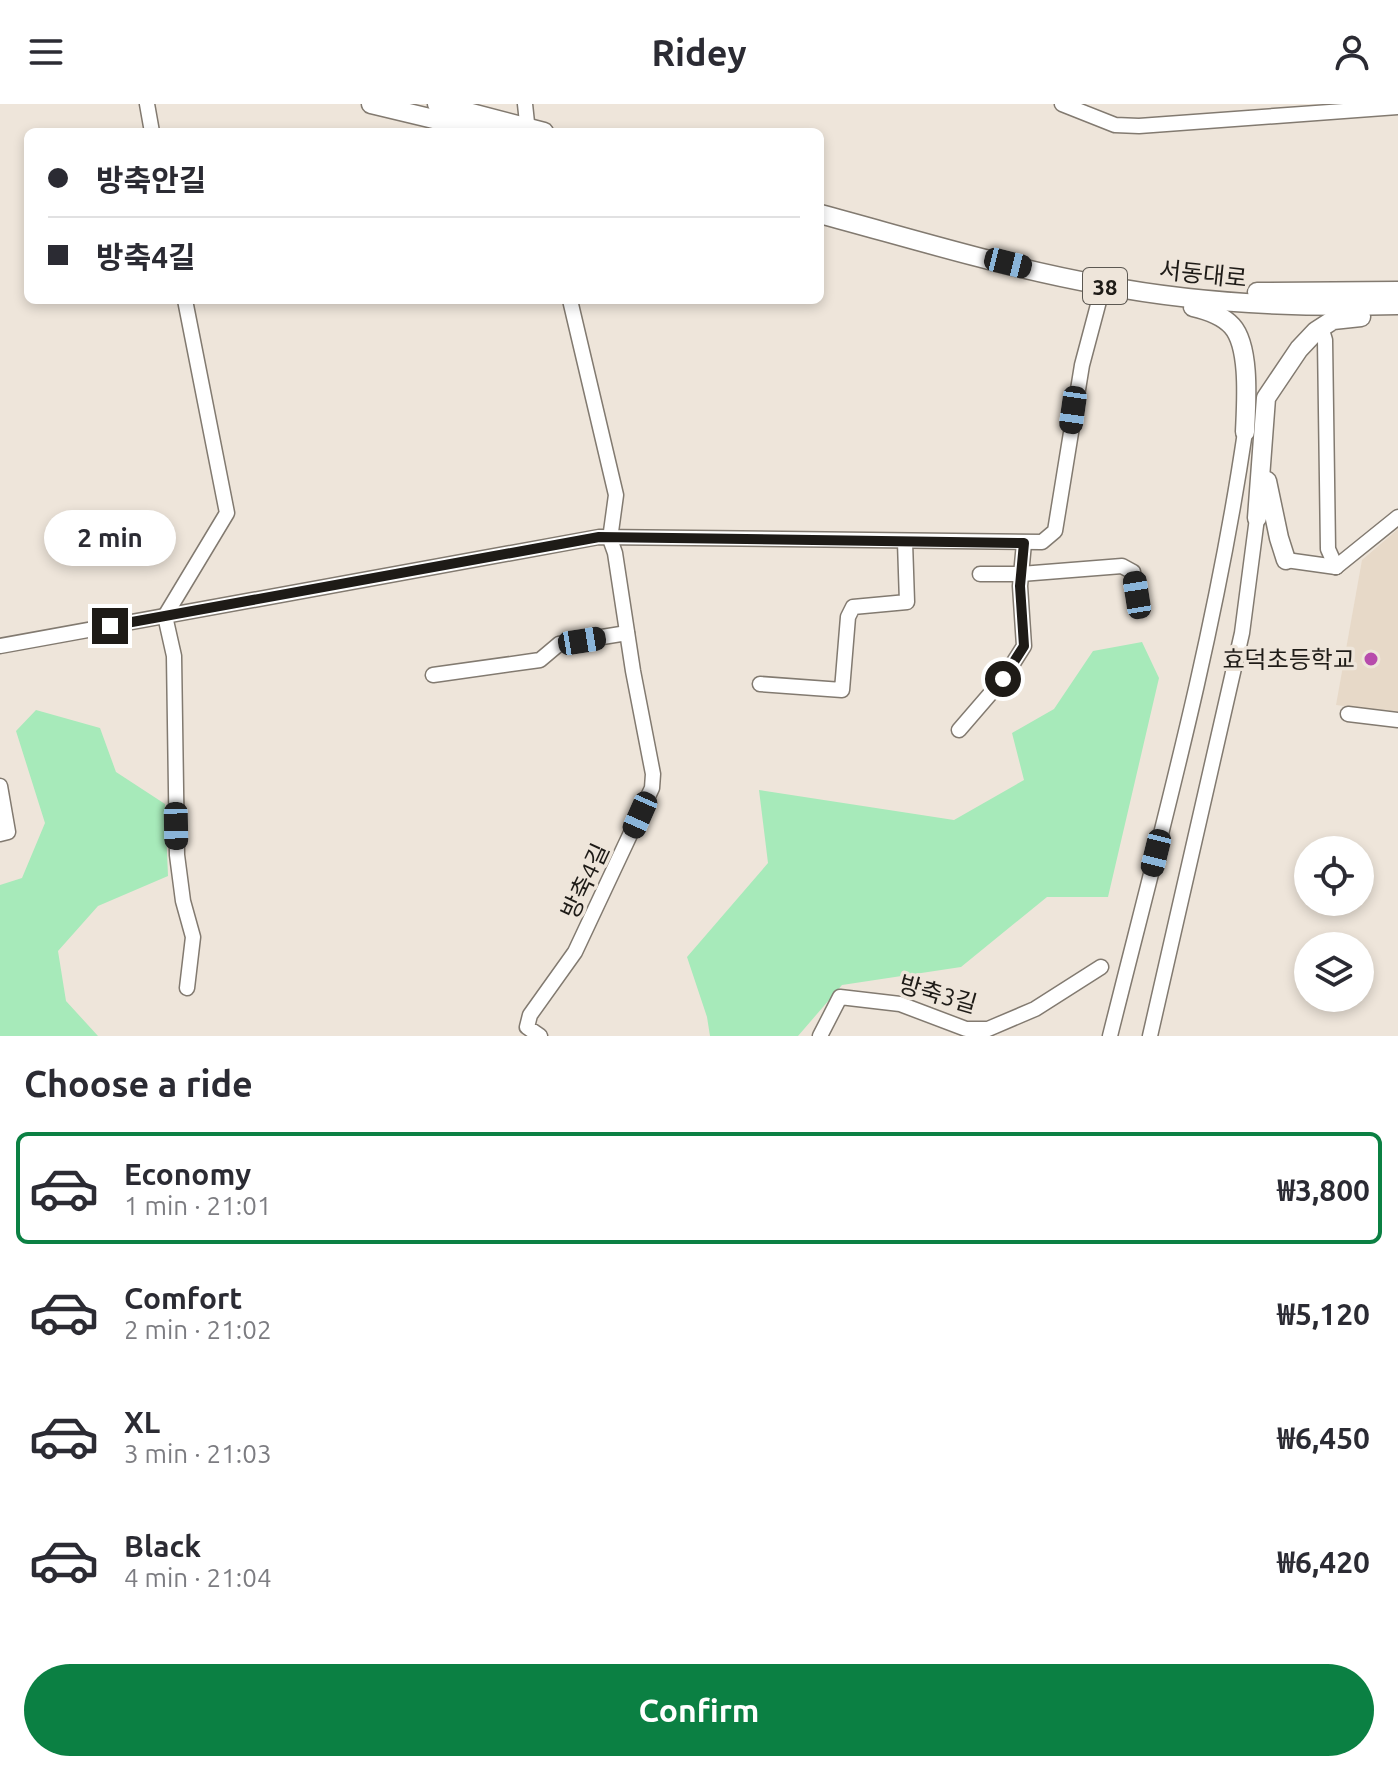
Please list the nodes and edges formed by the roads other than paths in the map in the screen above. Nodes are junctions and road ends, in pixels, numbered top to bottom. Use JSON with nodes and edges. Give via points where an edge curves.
{"nodes":[{"id":1,"x":147,"y":104,"type":"edge"},
{"id":2,"x":371,"y":104,"type":"edge"},
{"id":3,"x":437,"y":104,"type":"edge"},
{"id":4,"x":525,"y":104,"type":"edge"},
{"id":5,"x":1062,"y":104,"type":"edge"},
{"id":6,"x":1398,"y":107,"type":"edge"},
{"id":7,"x":151,"y":128,"type":"edge"},
{"id":8,"x":471,"y":128,"type":"edge"},
{"id":9,"x":522,"y":128,"type":"edge"},
{"id":10,"x":532,"y":128,"type":"edge"},
{"id":11,"x":824,"y":204,"type":"edge"},
{"id":12,"x":824,"y":215,"type":"edge"},
{"id":13,"x":1112,"y":287,"type":"junction"},
{"id":14,"x":1398,"y":291,"type":"edge"},
{"id":15,"x":186,"y":304,"type":"edge"},
{"id":16,"x":571,"y":304,"type":"edge"},
{"id":17,"x":1398,"y":307,"type":"edge"},
{"id":18,"x":1321,"y":327,"type":"junction"},
{"id":19,"x":1245,"y":432,"type":"joint"},
{"id":20,"x":1263,"y":461,"type":"junction"},
{"id":21,"x":1398,"y":517,"type":"edge"},
{"id":22,"x":1257,"y":518,"type":"joint"},
{"id":23,"x":604,"y":538,"type":"junction"},
{"id":24,"x":905,"y":542,"type":"junction"},
{"id":25,"x":1024,"y":543,"type":"junction"},
{"id":26,"x":1286,"y":560,"type":"joint"},
{"id":27,"x":1336,"y":567,"type":"junction"},
{"id":28,"x":980,"y":574,"type":"dead end"},
{"id":29,"x":1021,"y":574,"type":"junction"},
{"id":30,"x":1137,"y":595,"type":"dead end"},
{"id":31,"x":165,"y":616,"type":"junction"},
{"id":32,"x":627,"y":633,"type":"junction"},
{"id":33,"x":0,"y":646,"type":"edge"},
{"id":34,"x":433,"y":675,"type":"dead end"},
{"id":35,"x":760,"y":684,"type":"dead end"},
{"id":36,"x":1348,"y":714,"type":"dead end"},
{"id":37,"x":1398,"y":720,"type":"edge"},
{"id":38,"x":959,"y":730,"type":"dead end"},
{"id":39,"x":0,"y":786,"type":"edge"},
{"id":40,"x":0,"y":834,"type":"edge"},
{"id":41,"x":1101,"y":967,"type":"dead end"},
{"id":42,"x":187,"y":988,"type":"dead end"},
{"id":43,"x":540,"y":1036,"type":"edge"},
{"id":44,"x":820,"y":1036,"type":"edge"},
{"id":45,"x":1110,"y":1036,"type":"edge"},
{"id":46,"x":1150,"y":1036,"type":"edge"}],
"edges":[{"from":1,"to":7,"type":"street"},
{"from":2,"to":8,"type":"main road"},
{"from":3,"to":9,"type":"main road"},
{"from":4,"to":10,"type":"street"},
{"from":5,"to":6,"type":"street","via":[[1115,125],[1139,126]]},
{"from":11,"to":14,"type":"main road","name":"서동대로","number":"38","via":[[1109,277],[1236,292]]},
{"from":12,"to":13,"type":"main road","name":"서동대로","number":"38"},
{"from":13,"to":17,"type":"main road","name":"서동대로","number":"38","via":[[1235,303]]},
{"from":13,"to":19,"type":"main road","via":[[1207,310],[1233,327],[1243,352]]},
{"from":13,"to":25,"type":"street","via":[[1079,380],[1055,531],[1042,542]]},
{"from":15,"to":31,"type":"street","via":[[227,513]]},
{"from":16,"to":23,"type":"street","name":"방축4길","via":[[616,495]]},
{"from":17,"to":18,"type":"main road"},
{"from":18,"to":20,"type":"main road","via":[[1266,398]]},
{"from":18,"to":27,"type":"street","via":[[1328,549]]},
{"from":19,"to":45,"type":"street","via":[[1209,635]]},
{"from":20,"to":22,"type":"main road"},
{"from":20,"to":26,"type":"main road"},
{"from":21,"to":27,"type":"street"},
{"from":22,"to":46,"type":"street","via":[[1242,633]]},
{"from":23,"to":24,"type":"street"},
{"from":23,"to":31,"type":"street"},
{"from":23,"to":32,"type":"street","name":"방축4길","via":[[615,553]]},
{"from":24,"to":25,"type":"street"},
{"from":24,"to":35,"type":"street","via":[[907,602],[853,607],[842,690]]},
{"from":25,"to":29,"type":"street"},
{"from":26,"to":27,"type":"street"},
{"from":28,"to":29,"type":"street"},
{"from":29,"to":30,"type":"street","via":[[1122,566],[1133,572]]},
{"from":29,"to":38,"type":"street","via":[[1024,646]]},
{"from":31,"to":33,"type":"street"},
{"from":31,"to":42,"type":"street","via":[[174,656],[177,855],[193,937]]},
{"from":32,"to":34,"type":"street","via":[[559,644],[540,660]]},
{"from":32,"to":43,"type":"street","name":"방축4길","via":[[652,788],[575,952],[530,1015],[527,1027]]},
{"from":36,"to":37,"type":"street"},
{"from":39,"to":40,"type":"street","via":[[8,832]]},
{"from":41,"to":44,"type":"street","name":"방축3길","via":[[1035,1009],[988,1029],[966,1029],[900,1004],[840,997]]}]}
